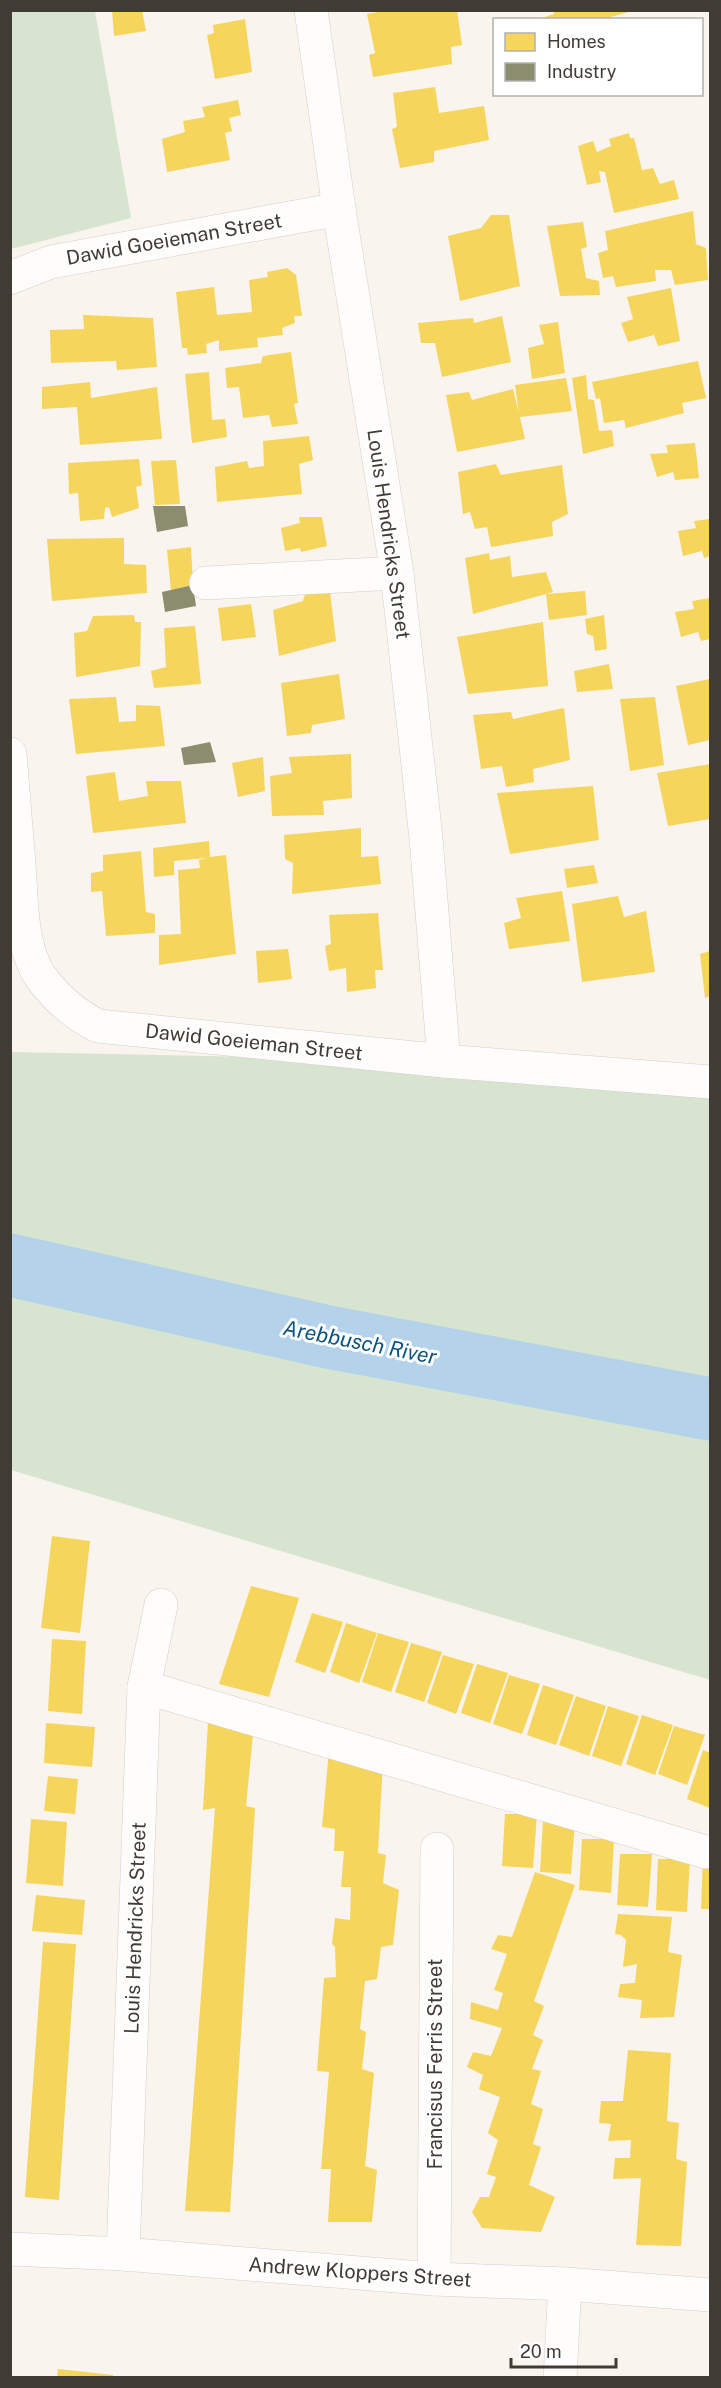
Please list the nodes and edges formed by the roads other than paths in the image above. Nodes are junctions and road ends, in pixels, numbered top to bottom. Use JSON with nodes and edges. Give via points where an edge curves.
{"nodes":[{"id":1,"x":311,"y":10,"type":"edge"},
{"id":2,"x":339,"y":209,"type":"junction"},
{"id":3,"x":10,"y":278,"type":"edge"},
{"id":4,"x":398,"y":573,"type":"junction"},
{"id":5,"x":206,"y":583,"type":"dead end"},
{"id":6,"x":10,"y":754,"type":"edge"},
{"id":7,"x":444,"y":1061,"type":"junction"},
{"id":8,"x":711,"y":1082,"type":"edge"},
{"id":9,"x":161,"y":1605,"type":"dead end"},
{"id":10,"x":144,"y":1687,"type":"junction"},
{"id":11,"x":437,"y":1849,"type":"dead end"},
{"id":12,"x":706,"y":1852,"type":"dead end"},
{"id":13,"x":10,"y":2249,"type":"edge"},
{"id":14,"x":123,"y":2254,"type":"junction"},
{"id":15,"x":434,"y":2279,"type":"junction"},
{"id":16,"x":565,"y":2284,"type":"junction"},
{"id":17,"x":711,"y":2295,"type":"edge"},
{"id":18,"x":560,"y":2378,"type":"edge"}],
"edges":[{"from":1,"to":2,"type":"street","name":"Louis Hendricks Street"},
{"from":2,"to":3,"type":"street","name":"Dawid Goeieman Street","via":[[51,262]]},
{"from":2,"to":4,"type":"street","name":"Louis Hendricks Street"},
{"from":4,"to":5,"type":"street"},
{"from":4,"to":7,"type":"street","name":"Louis Hendricks Street","via":[[426,838]]},
{"from":6,"to":7,"type":"street","name":"Dawid Goeieman Street","via":[[28,949],[40,975],[79,1016],[99,1026]]},
{"from":7,"to":8,"type":"street","name":"Dawid Goeieman Street"},
{"from":9,"to":10,"type":"street","name":"Louis Hendricks Street"},
{"from":10,"to":12,"type":"street"},
{"from":10,"to":14,"type":"street","name":"Louis Hendricks Street"},
{"from":11,"to":15,"type":"street","name":"Francisus Ferris Street"},
{"from":13,"to":14,"type":"street","name":"Andrew Kloppers Street"},
{"from":14,"to":15,"type":"street","name":"Andrew Kloppers Street"},
{"from":15,"to":16,"type":"street","name":"Andrew Kloppers Street"},
{"from":16,"to":17,"type":"street","name":"Andrew Kloppers Street"},
{"from":16,"to":18,"type":"street"}]}
